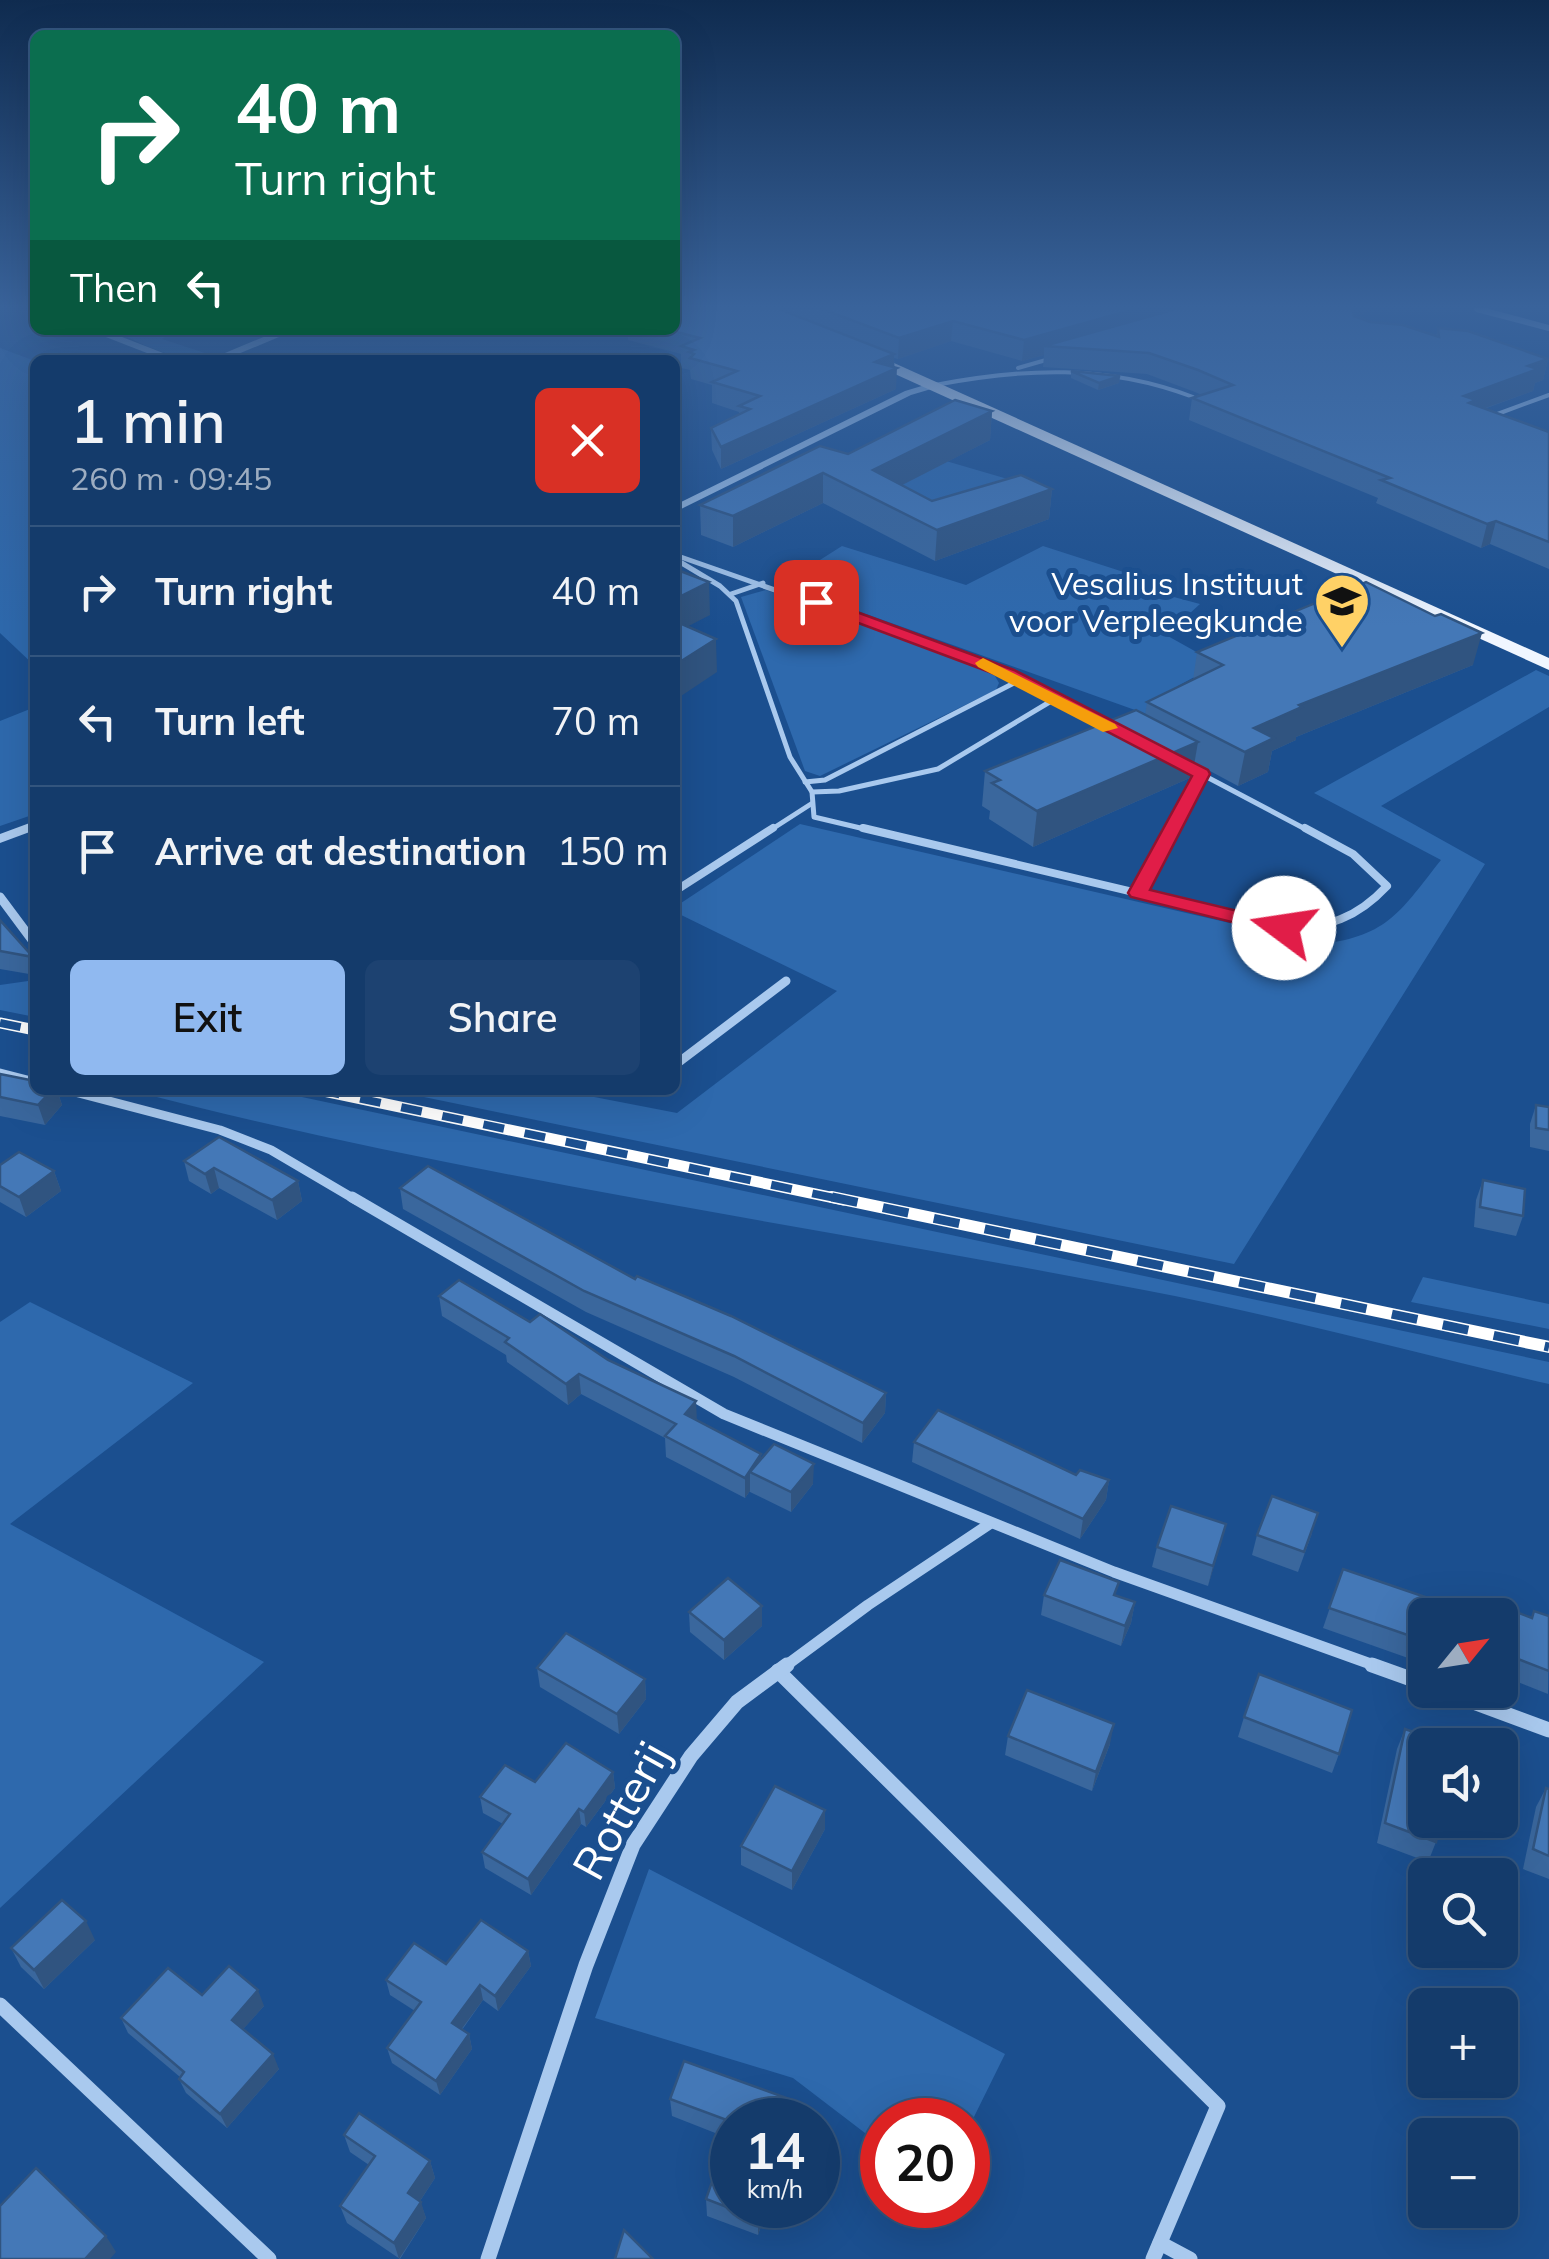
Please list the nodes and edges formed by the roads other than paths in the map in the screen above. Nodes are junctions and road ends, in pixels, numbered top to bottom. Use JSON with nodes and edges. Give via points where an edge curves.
{"nodes":[{"id":1,"x":865,"y":414,"type":"edge"},
{"id":2,"x":1000,"y":414,"type":"edge"},
{"id":3,"x":1498,"y":414,"type":"edge"},
{"id":4,"x":1483,"y":420,"type":"edge"},
{"id":5,"x":680,"y":506,"type":"edge"},
{"id":6,"x":680,"y":558,"type":"edge"},
{"id":7,"x":680,"y":560,"type":"edge"},
{"id":8,"x":763,"y":583,"type":"junction"},
{"id":9,"x":731,"y":594,"type":"junction"},
{"id":10,"x":1549,"y":665,"type":"edge"},
{"id":11,"x":1018,"y":681,"type":"junction"},
{"id":12,"x":1053,"y":700,"type":"junction"},
{"id":13,"x":1122,"y":734,"type":"edge"},
{"id":14,"x":1172,"y":759,"type":"edge"},
{"id":15,"x":1202,"y":774,"type":"junction"},
{"id":16,"x":804,"y":779,"type":"junction"},
{"id":17,"x":812,"y":792,"type":"junction"},
{"id":18,"x":811,"y":804,"type":"junction"},
{"id":19,"x":30,"y":827,"type":"edge"},
{"id":20,"x":0,"y":839,"type":"edge"},
{"id":21,"x":680,"y":887,"type":"edge"},
{"id":22,"x":1138,"y":893,"type":"junction"},
{"id":23,"x":0,"y":897,"type":"edge"},
{"id":24,"x":30,"y":925,"type":"edge"},
{"id":25,"x":786,"y":981,"type":"dead end"},
{"id":26,"x":680,"y":1061,"type":"edge"},
{"id":27,"x":0,"y":1073,"type":"edge"},
{"id":28,"x":30,"y":1081,"type":"edge"},
{"id":29,"x":86,"y":1095,"type":"edge"},
{"id":30,"x":992,"y":1523,"type":"junction"},
{"id":31,"x":778,"y":1671,"type":"junction"},
{"id":32,"x":1408,"y":1678,"type":"edge"},
{"id":33,"x":1490,"y":1708,"type":"edge"},
{"id":34,"x":1549,"y":1730,"type":"edge"},
{"id":35,"x":0,"y":2005,"type":"edge"},
{"id":36,"x":1156,"y":2251,"type":"edge"},
{"id":37,"x":270,"y":2259,"type":"edge"},
{"id":38,"x":488,"y":2259,"type":"edge"},
{"id":39,"x":1190,"y":2259,"type":"edge"}],
"edges":[{"from":1,"to":5,"type":"street"},
{"from":2,"to":10,"type":"main road"},
{"from":3,"to":4,"type":"lane"},
{"from":6,"to":8,"type":"lane"},
{"from":7,"to":9,"type":"lane"},
{"from":8,"to":9,"type":"lane"},
{"from":8,"to":11,"type":"lane"},
{"from":9,"to":16,"type":"lane"},
{"from":11,"to":12,"type":"lane"},
{"from":11,"to":16,"type":"lane","via":[[825,780]]},
{"from":12,"to":13,"type":"lane"},
{"from":12,"to":17,"type":"lane","via":[[938,769]]},
{"from":14,"to":15,"type":"lane"},
{"from":15,"to":22,"type":"lane"},
{"from":15,"to":22,"type":"lane","via":[[1353,854],[1387,886],[1356,918],[1323,928],[1284,928]]},
{"from":16,"to":17,"type":"lane"},
{"from":17,"to":18,"type":"lane"},
{"from":18,"to":21,"type":"lane"},
{"from":18,"to":22,"type":"lane","via":[[814,816],[832,824]]},
{"from":19,"to":20,"type":"street"},
{"from":23,"to":24,"type":"street"},
{"from":25,"to":26,"type":"street"},
{"from":27,"to":28,"type":"street"},
{"from":29,"to":30,"type":"street","via":[[271,1150],[724,1414]]},
{"from":30,"to":31,"type":"street","name":"Rotterij"},
{"from":30,"to":32,"type":"street"},
{"from":31,"to":36,"type":"street","via":[[1218,2106]]},
{"from":31,"to":38,"type":"street","name":"Rotterij","via":[[710,1730],[633,1845]]},
{"from":33,"to":34,"type":"street"},
{"from":35,"to":37,"type":"street"},
{"from":36,"to":39,"type":"street"}]}
